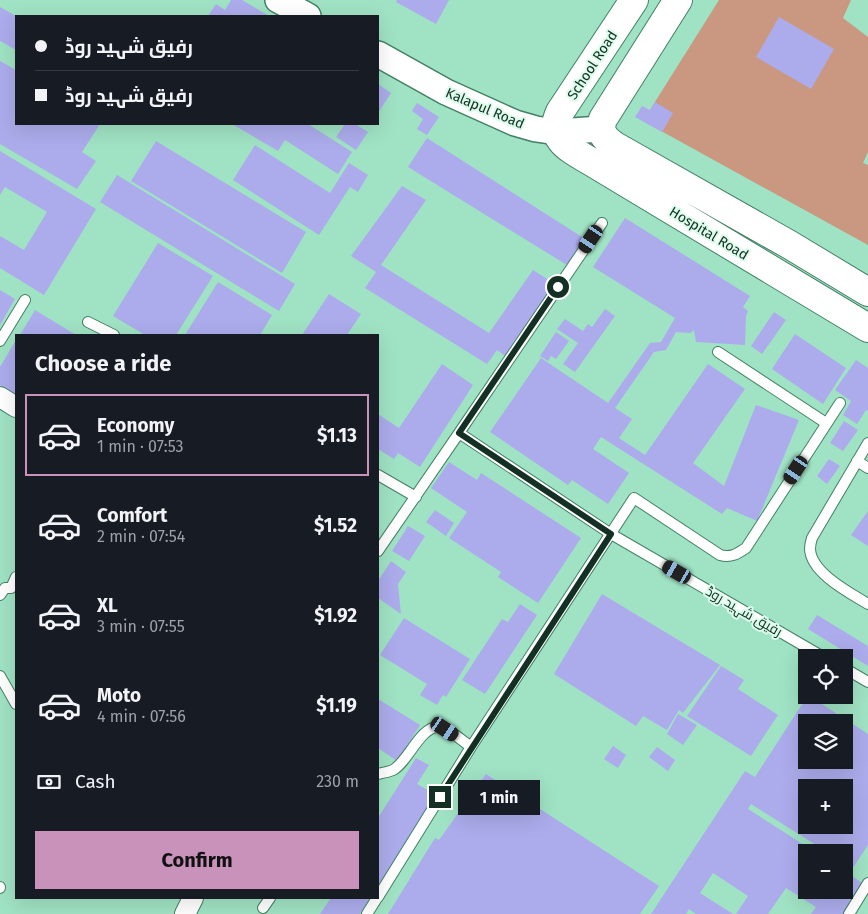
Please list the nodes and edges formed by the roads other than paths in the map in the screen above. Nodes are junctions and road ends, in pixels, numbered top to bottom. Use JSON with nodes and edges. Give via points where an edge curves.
{"nodes":[{"id":1,"x":278,"y":0,"type":"edge"},
{"id":2,"x":634,"y":0,"type":"edge"},
{"id":3,"x":678,"y":0,"type":"edge"},
{"id":4,"x":306,"y":15,"type":"edge"},
{"id":5,"x":379,"y":55,"type":"edge"},
{"id":6,"x":601,"y":129,"type":"junction"},
{"id":7,"x":556,"y":132,"type":"junction"},
{"id":8,"x":602,"y":223,"type":"dead end"},
{"id":9,"x":868,"y":292,"type":"edge"},
{"id":10,"x":25,"y":300,"type":"dead end"},
{"id":11,"x":88,"y":322,"type":"dead end"},
{"id":12,"x":868,"y":328,"type":"edge"},
{"id":13,"x":112,"y":334,"type":"edge"},
{"id":14,"x":0,"y":341,"type":"edge"},
{"id":15,"x":718,"y":352,"type":"dead end"},
{"id":16,"x":0,"y":397,"type":"edge"},
{"id":17,"x":840,"y":403,"type":"dead end"},
{"id":18,"x":15,"y":406,"type":"edge"},
{"id":19,"x":826,"y":423,"type":"junction"},
{"id":20,"x":459,"y":433,"type":"junction"},
{"id":21,"x":868,"y":443,"type":"edge"},
{"id":22,"x":857,"y":461,"type":"junction"},
{"id":23,"x":868,"y":468,"type":"edge"},
{"id":24,"x":379,"y":476,"type":"edge"},
{"id":25,"x":416,"y":497,"type":"junction"},
{"id":26,"x":611,"y":534,"type":"junction"},
{"id":27,"x":379,"y":550,"type":"edge"},
{"id":28,"x":15,"y":580,"type":"edge"},
{"id":29,"x":0,"y":596,"type":"edge"},
{"id":30,"x":868,"y":604,"type":"edge"},
{"id":31,"x":810,"y":649,"type":"edge"},
{"id":32,"x":853,"y":673,"type":"edge"},
{"id":33,"x":0,"y":676,"type":"edge"},
{"id":34,"x":868,"y":682,"type":"edge"},
{"id":35,"x":15,"y":702,"type":"edge"},
{"id":36,"x":471,"y":747,"type":"junction"},
{"id":37,"x":379,"y":774,"type":"edge"},
{"id":38,"x":868,"y":883,"type":"edge"},
{"id":39,"x":379,"y":894,"type":"edge"},
{"id":40,"x":192,"y":899,"type":"edge"},
{"id":41,"x":269,"y":899,"type":"edge"},
{"id":42,"x":376,"y":899,"type":"edge"},
{"id":43,"x":263,"y":908,"type":"dead end"},
{"id":44,"x":185,"y":914,"type":"edge"},
{"id":45,"x":367,"y":914,"type":"edge"},
{"id":46,"x":848,"y":914,"type":"edge"}],
"edges":[{"from":1,"to":4,"type":"street"},
{"from":2,"to":7,"type":"main road","name":"School Road","via":[[560,112]]},
{"from":3,"to":6,"type":"main road","via":[[608,110]]},
{"from":5,"to":7,"type":"street","name":"Kalapul Road","via":[[446,92],[498,116]]},
{"from":6,"to":7,"type":"street","name":"Kalapul Road"},
{"from":6,"to":9,"type":"main road","name":"Hospital Road","via":[[605,138],[615,146]]},
{"from":7,"to":12,"type":"main road","name":"Hospital Road","via":[[563,144],[590,162]]},
{"from":8,"to":20,"type":"lane"},
{"from":10,"to":14,"type":"lane"},
{"from":11,"to":13,"type":"lane"},
{"from":15,"to":19,"type":"lane"},
{"from":16,"to":18,"type":"street"},
{"from":17,"to":19,"type":"lane"},
{"from":19,"to":26,"type":"lane","via":[[746,548],[732,556],[720,555],[634,498]]},
{"from":20,"to":25,"type":"lane"},
{"from":20,"to":26,"type":"lane","name":"رفیق شہید روڈ"},
{"from":21,"to":22,"type":"lane"},
{"from":22,"to":23,"type":"lane"},
{"from":22,"to":30,"type":"lane","via":[[812,538],[810,550],[816,564],[828,578]]},
{"from":24,"to":25,"type":"lane"},
{"from":25,"to":27,"type":"lane"},
{"from":26,"to":31,"type":"lane","name":"رفیق شہید روڈ"},
{"from":26,"to":36,"type":"lane"},
{"from":28,"to":29,"type":"lane","via":[[11,588],[5,588]]},
{"from":32,"to":34,"type":"lane"},
{"from":33,"to":35,"type":"lane"},
{"from":36,"to":37,"type":"lane","via":[[445,729],[431,728],[401,763]]},
{"from":36,"to":39,"type":"lane"},
{"from":38,"to":46,"type":"lane"},
{"from":40,"to":44,"type":"street"},
{"from":41,"to":43,"type":"lane"},
{"from":42,"to":45,"type":"lane"}]}
